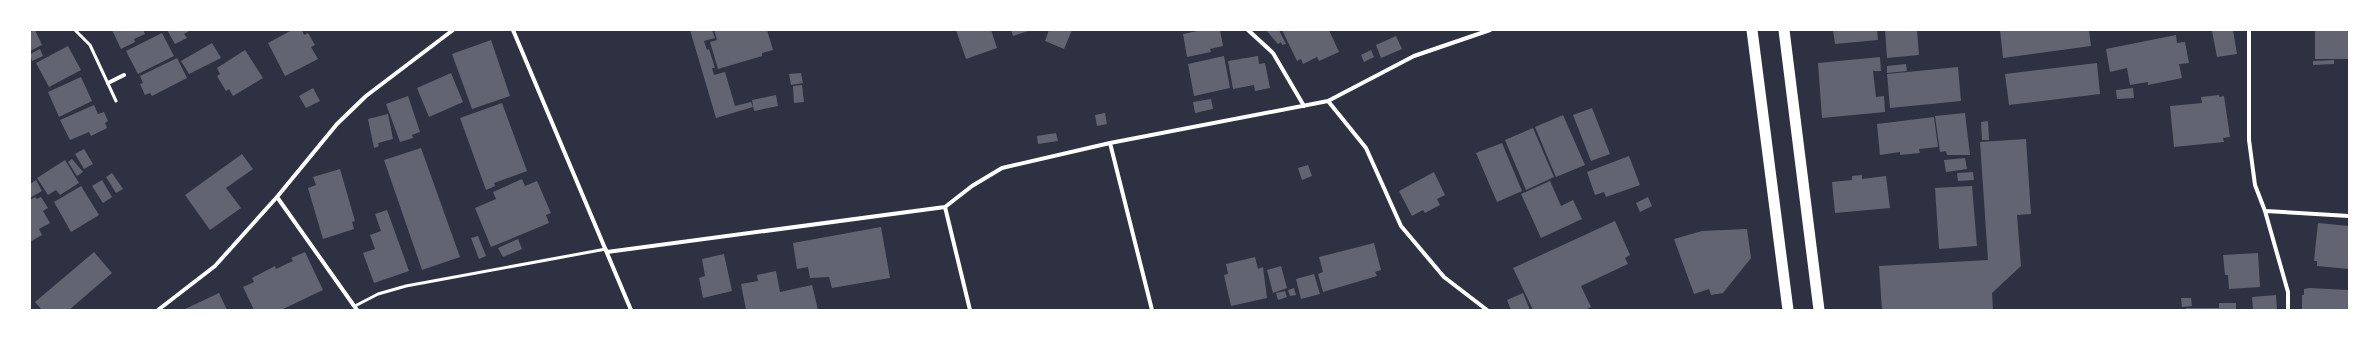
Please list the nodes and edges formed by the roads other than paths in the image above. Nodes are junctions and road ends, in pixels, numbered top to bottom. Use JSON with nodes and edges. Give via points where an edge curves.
{"nodes":[{"id":1,"x":75,"y":30,"type":"edge"},
{"id":2,"x":453,"y":30,"type":"edge"},
{"id":3,"x":513,"y":30,"type":"edge"},
{"id":4,"x":1248,"y":30,"type":"edge"},
{"id":5,"x":1490,"y":30,"type":"edge"},
{"id":6,"x":1752,"y":30,"type":"edge"},
{"id":7,"x":1784,"y":30,"type":"edge"},
{"id":8,"x":2249,"y":30,"type":"edge"},
{"id":9,"x":124,"y":75,"type":"dead end"},
{"id":10,"x":108,"y":83,"type":"junction"},
{"id":11,"x":116,"y":101,"type":"dead end"},
{"id":12,"x":1328,"y":101,"type":"junction"},
{"id":13,"x":1304,"y":106,"type":"junction"},
{"id":14,"x":1110,"y":143,"type":"junction"},
{"id":15,"x":277,"y":197,"type":"junction"},
{"id":16,"x":946,"y":207,"type":"junction"},
{"id":17,"x":2265,"y":211,"type":"junction"},
{"id":18,"x":2349,"y":216,"type":"edge"},
{"id":19,"x":607,"y":251,"type":"junction"},
{"id":20,"x":356,"y":308,"type":"edge"},
{"id":21,"x":158,"y":310,"type":"edge"},
{"id":22,"x":631,"y":310,"type":"edge"},
{"id":23,"x":970,"y":310,"type":"edge"},
{"id":24,"x":1152,"y":310,"type":"edge"},
{"id":25,"x":1487,"y":310,"type":"edge"},
{"id":26,"x":1788,"y":310,"type":"edge"},
{"id":27,"x":1819,"y":310,"type":"edge"},
{"id":28,"x":2288,"y":310,"type":"edge"}],
"edges":[{"from":1,"to":10,"type":"lane","via":[[90,45]]},
{"from":2,"to":15,"type":"street","via":[[360,102],[337,124]]},
{"from":3,"to":19,"type":"street"},
{"from":4,"to":13,"type":"street","via":[[1273,53]]},
{"from":5,"to":12,"type":"street","via":[[1414,56]]},
{"from":6,"to":26,"type":"highway"},
{"from":7,"to":27,"type":"highway"},
{"from":8,"to":17,"type":"street","via":[[2249,140],[2255,185]]},
{"from":9,"to":10,"type":"street"},
{"from":10,"to":11,"type":"lane"},
{"from":12,"to":13,"type":"street"},
{"from":12,"to":25,"type":"street","via":[[1366,148],[1400,226],[1444,277]]},
{"from":13,"to":14,"type":"street"},
{"from":14,"to":16,"type":"street","via":[[1002,168],[972,186]]},
{"from":14,"to":24,"type":"street"},
{"from":15,"to":20,"type":"street"},
{"from":15,"to":21,"type":"street","via":[[214,266]]},
{"from":16,"to":19,"type":"street"},
{"from":16,"to":23,"type":"street"},
{"from":17,"to":18,"type":"street"},
{"from":17,"to":28,"type":"street","via":[[2288,292]]},
{"from":19,"to":20,"type":"lane","via":[[406,286],[378,294]]},
{"from":19,"to":22,"type":"street"}]}
